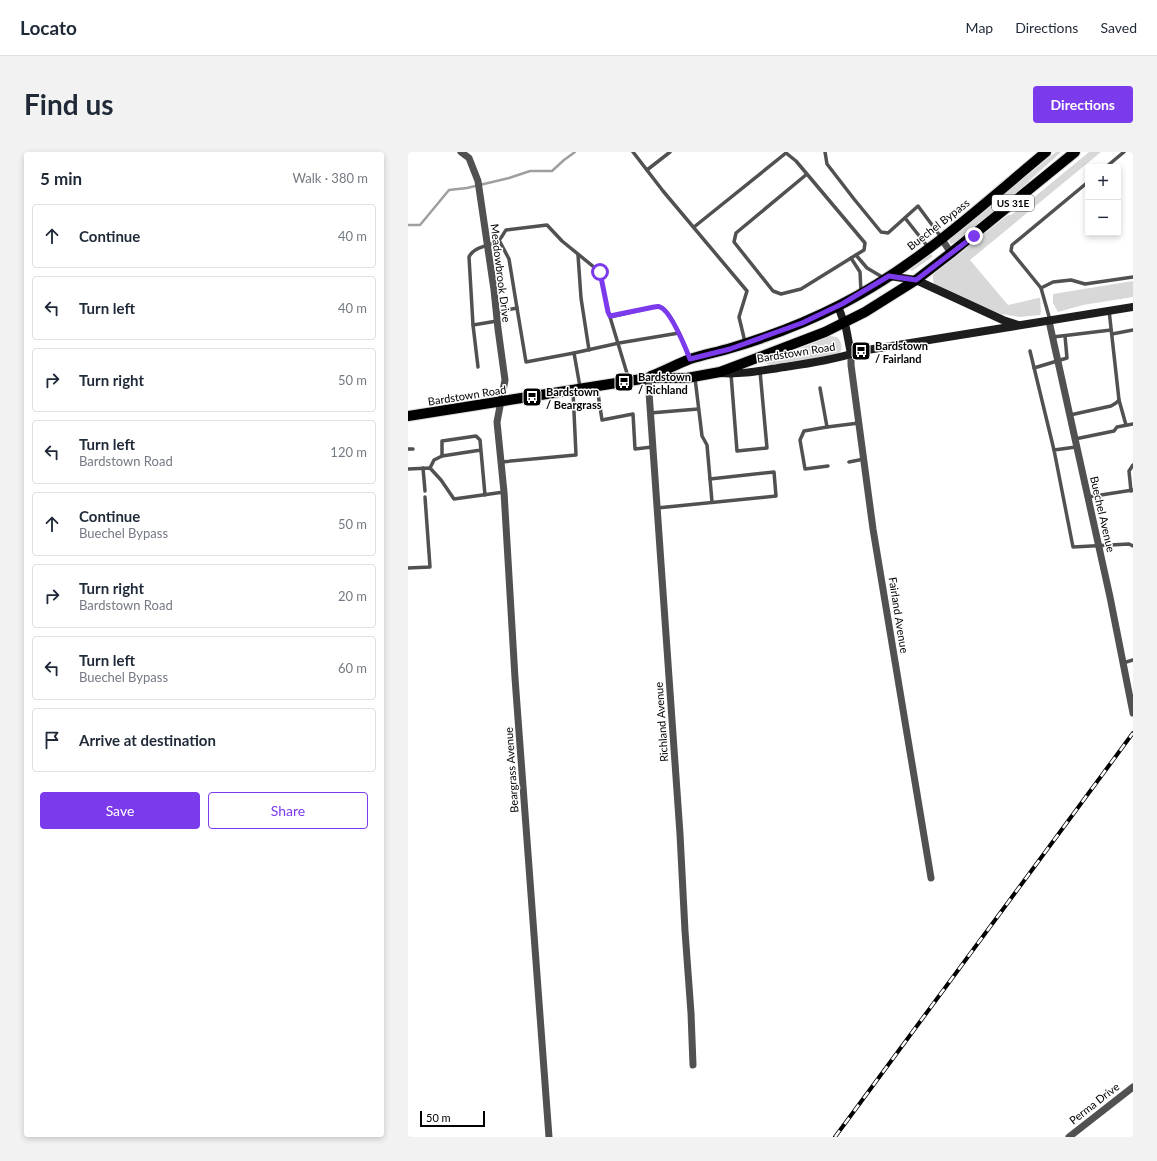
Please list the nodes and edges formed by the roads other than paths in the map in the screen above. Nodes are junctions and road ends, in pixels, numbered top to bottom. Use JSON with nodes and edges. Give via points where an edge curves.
{"nodes":[{"id":1,"x":460,"y":152,"type":"edge"},
{"id":2,"x":633,"y":152,"type":"edge"},
{"id":3,"x":670,"y":152,"type":"edge"},
{"id":4,"x":826,"y":152,"type":"edge"},
{"id":5,"x":1046,"y":152,"type":"edge"},
{"id":6,"x":1066,"y":152,"type":"edge"},
{"id":7,"x":1075,"y":152,"type":"edge"},
{"id":8,"x":1124,"y":152,"type":"edge"},
{"id":9,"x":786,"y":153,"type":"edge"},
{"id":10,"x":1110,"y":164,"type":"edge"},
{"id":11,"x":647,"y":170,"type":"junction"},
{"id":12,"x":807,"y":174,"type":"junction"},
{"id":13,"x":1047,"y":175,"type":"junction"},
{"id":14,"x":1085,"y":184,"type":"edge"},
{"id":15,"x":905,"y":218,"type":"junction"},
{"id":16,"x":694,"y":227,"type":"junction"},
{"id":17,"x":941,"y":238,"type":"junction"},
{"id":18,"x":499,"y":240,"type":"junction"},
{"id":19,"x":487,"y":246,"type":"junction"},
{"id":20,"x":928,"y":248,"type":"junction"},
{"id":21,"x":951,"y":253,"type":"junction"},
{"id":22,"x":578,"y":255,"type":"junction"},
{"id":23,"x":856,"y":255,"type":"junction"},
{"id":24,"x":851,"y":258,"type":"junction"},
{"id":25,"x":1133,"y":277,"type":"edge"},
{"id":26,"x":887,"y":278,"type":"junction"},
{"id":27,"x":916,"y":280,"type":"junction"},
{"id":28,"x":1041,"y":288,"type":"junction"},
{"id":29,"x":861,"y":293,"type":"junction"},
{"id":30,"x":838,"y":306,"type":"junction"},
{"id":31,"x":1133,"y":307,"type":"edge"},
{"id":32,"x":517,"y":308,"type":"junction"},
{"id":33,"x":1109,"y":310,"type":"junction"},
{"id":34,"x":496,"y":312,"type":"junction"},
{"id":35,"x":610,"y":316,"type":"junction"},
{"id":36,"x":497,"y":321,"type":"junction"},
{"id":37,"x":1050,"y":321,"type":"junction"},
{"id":38,"x":844,"y":322,"type":"junction"},
{"id":39,"x":473,"y":325,"type":"junction"},
{"id":40,"x":1018,"y":325,"type":"junction"},
{"id":41,"x":1133,"y":330,"type":"edge"},
{"id":42,"x":1112,"y":332,"type":"junction"},
{"id":43,"x":679,"y":333,"type":"junction"},
{"id":44,"x":1065,"y":336,"type":"junction"},
{"id":45,"x":1052,"y":337,"type":"junction"},
{"id":46,"x":619,"y":343,"type":"junction"},
{"id":47,"x":746,"y":343,"type":"junction"},
{"id":48,"x":589,"y":350,"type":"junction"},
{"id":49,"x":1030,"y":351,"type":"dead end"},
{"id":50,"x":574,"y":353,"type":"junction"},
{"id":51,"x":851,"y":354,"type":"junction"},
{"id":52,"x":690,"y":359,"type":"junction"},
{"id":53,"x":1057,"y":361,"type":"junction"},
{"id":54,"x":478,"y":367,"type":"dead end"},
{"id":55,"x":1034,"y":368,"type":"junction"},
{"id":56,"x":760,"y":371,"type":"junction"},
{"id":57,"x":720,"y":372,"type":"junction"},
{"id":58,"x":731,"y":374,"type":"junction"},
{"id":59,"x":695,"y":377,"type":"junction"},
{"id":60,"x":648,"y":378,"type":"junction"},
{"id":61,"x":629,"y":381,"type":"junction"},
{"id":62,"x":596,"y":386,"type":"junction"},
{"id":63,"x":820,"y":388,"type":"dead end"},
{"id":64,"x":576,"y":390,"type":"junction"},
{"id":65,"x":1118,"y":400,"type":"junction"},
{"id":66,"x":500,"y":401,"type":"junction"},
{"id":67,"x":698,"y":409,"type":"junction"},
{"id":68,"x":650,"y":413,"type":"junction"},
{"id":69,"x":1069,"y":415,"type":"junction"},
{"id":70,"x":408,"y":416,"type":"edge"},
{"id":71,"x":859,"y":423,"type":"junction"},
{"id":72,"x":1126,"y":424,"type":"junction"},
{"id":73,"x":1133,"y":424,"type":"edge"},
{"id":74,"x":827,"y":427,"type":"junction"},
{"id":75,"x":1075,"y":443,"type":"junction"},
{"id":76,"x":652,"y":447,"type":"junction"},
{"id":77,"x":413,"y":449,"type":"dead end"},
{"id":78,"x":408,"y":450,"type":"edge"},
{"id":79,"x":481,"y":450,"type":"junction"},
{"id":80,"x":1054,"y":450,"type":"junction"},
{"id":81,"x":442,"y":456,"type":"junction"},
{"id":82,"x":864,"y":460,"type":"junction"},
{"id":83,"x":500,"y":462,"type":"junction"},
{"id":84,"x":849,"y":462,"type":"dead end"},
{"id":85,"x":1133,"y":464,"type":"edge"},
{"id":86,"x":828,"y":466,"type":"dead end"},
{"id":87,"x":423,"y":468,"type":"junction"},
{"id":88,"x":430,"y":468,"type":"junction"},
{"id":89,"x":408,"y":469,"type":"edge"},
{"id":90,"x":710,"y":479,"type":"junction"},
{"id":91,"x":425,"y":491,"type":"dead end"},
{"id":92,"x":1132,"y":491,"type":"edge"},
{"id":93,"x":504,"y":492,"type":"junction"},
{"id":94,"x":485,"y":495,"type":"junction"},
{"id":95,"x":425,"y":497,"type":"dead end"},
{"id":96,"x":1088,"y":497,"type":"junction"},
{"id":97,"x":712,"y":502,"type":"junction"},
{"id":98,"x":657,"y":508,"type":"junction"},
{"id":99,"x":1099,"y":545,"type":"junction"},
{"id":100,"x":1133,"y":546,"type":"edge"},
{"id":101,"x":408,"y":568,"type":"edge"},
{"id":102,"x":1133,"y":660,"type":"edge"},
{"id":103,"x":1123,"y":662,"type":"junction"},
{"id":104,"x":1133,"y":713,"type":"edge"},
{"id":105,"x":931,"y":878,"type":"dead end"},
{"id":106,"x":693,"y":1065,"type":"dead end"},
{"id":107,"x":1133,"y":1087,"type":"edge"},
{"id":108,"x":549,"y":1137,"type":"edge"},
{"id":109,"x":1069,"y":1137,"type":"edge"}],
"edges":[{"from":1,"to":19,"type":"street","name":"Meadowbrook Drive","via":[[469,158],[478,181]]},
{"from":2,"to":11,"type":"lane"},
{"from":3,"to":11,"type":"lane"},
{"from":4,"to":15,"type":"lane","via":[[827,164],[881,232],[888,233]]},
{"from":5,"to":17,"type":"main road","name":"Buechel Bypass","number":"US 31E"},
{"from":6,"to":13,"type":"main road","via":[[1049,166]]},
{"from":7,"to":13,"type":"main road","number":"US 31E"},
{"from":8,"to":10,"type":"lane"},
{"from":9,"to":12,"type":"lane"},
{"from":9,"to":16,"type":"lane"},
{"from":11,"to":16,"type":"lane"},
{"from":12,"to":23,"type":"lane","via":[[865,243],[864,250]]},
{"from":12,"to":24,"type":"lane","via":[[736,233],[734,242],[772,291],[782,294],[802,289]]},
{"from":13,"to":21,"type":"main road","number":"US 31E"},
{"from":14,"to":28,"type":"lane","via":[[1012,245],[1011,251]]},
{"from":15,"to":17,"type":"lane","via":[[918,206]]},
{"from":15,"to":20,"type":"lane"},
{"from":16,"to":47,"type":"lane","via":[[747,290],[739,317]]},
{"from":17,"to":20,"type":"main road","name":"Buechel Bypass","number":"US 31E"},
{"from":17,"to":21,"type":"street"},
{"from":18,"to":19,"type":"lane"},
{"from":18,"to":22,"type":"lane","via":[[506,230],[547,225]]},
{"from":18,"to":32,"type":"lane","via":[[509,259]]},
{"from":19,"to":34,"type":"street","name":"Meadowbrook Drive"},
{"from":19,"to":39,"type":"lane","via":[[473,250],[469,257]]},
{"from":20,"to":26,"type":"main road","name":"Buechel Bypass","number":"US 31E"},
{"from":21,"to":27,"type":"main road","number":"US 31E"},
{"from":22,"to":35,"type":"lane","via":[[600,272]]},
{"from":22,"to":48,"type":"lane"},
{"from":23,"to":24,"type":"lane"},
{"from":23,"to":26,"type":"lane","via":[[867,268]]},
{"from":24,"to":29,"type":"lane","via":[[860,272]]},
{"from":25,"to":28,"type":"lane","via":[[1084,284],[1071,280],[1053,282]]},
{"from":26,"to":27,"type":"main road","name":"Bardstown Road"},
{"from":26,"to":29,"type":"main road","name":"Buechel Bypass","number":"US 31E"},
{"from":27,"to":38,"type":"main road","number":"US 31E"},
{"from":27,"to":40,"type":"main road","name":"Bardstown Road"},
{"from":28,"to":37,"type":"lane"},
{"from":29,"to":30,"type":"main road","name":"Buechel Bypass","number":"US 31E"},
{"from":30,"to":38,"type":"main road"},
{"from":30,"to":47,"type":"main road","name":"Bardstown Road","number":"US 31E","via":[[802,323]]},
{"from":31,"to":33,"type":"main road","name":"Bardstown Road"},
{"from":32,"to":34,"type":"lane"},
{"from":32,"to":50,"type":"lane","via":[[526,362]]},
{"from":33,"to":37,"type":"main road","name":"Bardstown Road"},
{"from":33,"to":42,"type":"lane"},
{"from":34,"to":36,"type":"street","name":"Meadowbrook Drive"},
{"from":35,"to":43,"type":"lane","via":[[661,307]]},
{"from":35,"to":46,"type":"lane"},
{"from":36,"to":39,"type":"lane"},
{"from":36,"to":66,"type":"street","name":"Meadowbrook Drive","via":[[505,380]]},
{"from":37,"to":40,"type":"main road","name":"Bardstown Road"},
{"from":37,"to":45,"type":"street","name":"Buechel Avenue"},
{"from":38,"to":51,"type":"main road"},
{"from":38,"to":57,"type":"main road","number":"US 31E","via":[[804,341]]},
{"from":39,"to":54,"type":"lane"},
{"from":40,"to":51,"type":"main road","name":"Bardstown Road"},
{"from":41,"to":42,"type":"lane"},
{"from":42,"to":44,"type":"lane"},
{"from":42,"to":65,"type":"lane"},
{"from":43,"to":46,"type":"lane"},
{"from":43,"to":52,"type":"lane"},
{"from":44,"to":45,"type":"lane"},
{"from":44,"to":53,"type":"lane","via":[[1066,358]]},
{"from":45,"to":53,"type":"street","name":"Buechel Avenue"},
{"from":46,"to":48,"type":"lane"},
{"from":46,"to":61,"type":"lane"},
{"from":47,"to":52,"type":"main road","name":"Bardstown Road","number":"US 31E"},
{"from":48,"to":50,"type":"lane"},
{"from":49,"to":55,"type":"lane"},
{"from":50,"to":64,"type":"lane"},
{"from":51,"to":56,"type":"main road","name":"Bardstown Road"},
{"from":51,"to":71,"type":"street","name":"Fairland Avenue"},
{"from":52,"to":59,"type":"main road"},
{"from":52,"to":60,"type":"main road","name":"Bardstown Road","number":"US 31E"},
{"from":53,"to":55,"type":"lane"},
{"from":53,"to":69,"type":"street","name":"Buechel Avenue"},
{"from":55,"to":80,"type":"lane"},
{"from":56,"to":58,"type":"main road","name":"Bardstown Road"},
{"from":56,"to":58,"type":"lane","via":[[767,448],[737,451]]},
{"from":57,"to":58,"type":"main road","name":"Bardstown Road"},
{"from":57,"to":59,"type":"main road","name":"Bardstown Road","number":"US 31E"},
{"from":59,"to":60,"type":"main road","name":"Bardstown Road","number":"US 31E"},
{"from":59,"to":67,"type":"lane"},
{"from":60,"to":61,"type":"main road","name":"Bardstown Road","number":"US 31E"},
{"from":60,"to":68,"type":"street","name":"Richland Avenue"},
{"from":61,"to":62,"type":"main road","name":"Bardstown Road","number":"US 31E"},
{"from":62,"to":64,"type":"main road","name":"Bardstown Road","number":"US 31E"},
{"from":62,"to":76,"type":"lane","via":[[602,420],[633,414],[635,449]]},
{"from":63,"to":74,"type":"lane"},
{"from":64,"to":66,"type":"main road","name":"Bardstown Road","number":"US 31E"},
{"from":64,"to":83,"type":"lane","via":[[576,455]]},
{"from":65,"to":69,"type":"lane","via":[[1111,406]]},
{"from":65,"to":72,"type":"lane"},
{"from":66,"to":70,"type":"main road","name":"Bardstown Road","number":"US 31E"},
{"from":66,"to":83,"type":"street","name":"Beargrass Avenue","via":[[497,422]]},
{"from":67,"to":68,"type":"lane"},
{"from":67,"to":90,"type":"lane","via":[[702,436],[707,445]]},
{"from":68,"to":76,"type":"street","name":"Richland Avenue"},
{"from":69,"to":75,"type":"street","name":"Buechel Avenue"},
{"from":71,"to":74,"type":"lane"},
{"from":71,"to":82,"type":"street","name":"Fairland Avenue"},
{"from":72,"to":73,"type":"lane"},
{"from":72,"to":75,"type":"lane","via":[[1114,431]]},
{"from":74,"to":86,"type":"lane","via":[[804,431],[800,440],[805,469]]},
{"from":75,"to":80,"type":"lane"},
{"from":75,"to":96,"type":"street","name":"Buechel Avenue"},
{"from":76,"to":98,"type":"street","name":"Richland Avenue"},
{"from":77,"to":78,"type":"lane"},
{"from":79,"to":81,"type":"lane"},
{"from":79,"to":81,"type":"lane","via":[[480,440],[476,436],[442,441]]},
{"from":79,"to":94,"type":"lane"},
{"from":80,"to":99,"type":"lane","via":[[1073,547]]},
{"from":81,"to":88,"type":"lane","via":[[434,460]]},
{"from":82,"to":84,"type":"lane"},
{"from":82,"to":105,"type":"street","name":"Fairland Avenue","via":[[873,529]]},
{"from":83,"to":93,"type":"street","name":"Beargrass Avenue"},
{"from":85,"to":92,"type":"lane","via":[[1129,471]]},
{"from":87,"to":88,"type":"lane"},
{"from":87,"to":89,"type":"lane"},
{"from":87,"to":91,"type":"lane"},
{"from":88,"to":94,"type":"lane","via":[[454,499]]},
{"from":90,"to":97,"type":"lane"},
{"from":90,"to":97,"type":"lane","via":[[774,472],[776,496]]},
{"from":92,"to":96,"type":"lane"},
{"from":93,"to":94,"type":"lane"},
{"from":93,"to":108,"type":"street","name":"Beargrass Avenue"},
{"from":95,"to":101,"type":"lane","via":[[430,567]]},
{"from":96,"to":99,"type":"street","name":"Buechel Avenue"},
{"from":97,"to":98,"type":"lane"},
{"from":98,"to":106,"type":"street","name":"Richland Avenue"},
{"from":99,"to":100,"type":"lane"},
{"from":99,"to":103,"type":"street","name":"Buechel Avenue"},
{"from":102,"to":103,"type":"lane"},
{"from":103,"to":104,"type":"street","name":"Buechel Avenue"},
{"from":107,"to":109,"type":"street","name":"Perma Drive"}]}
